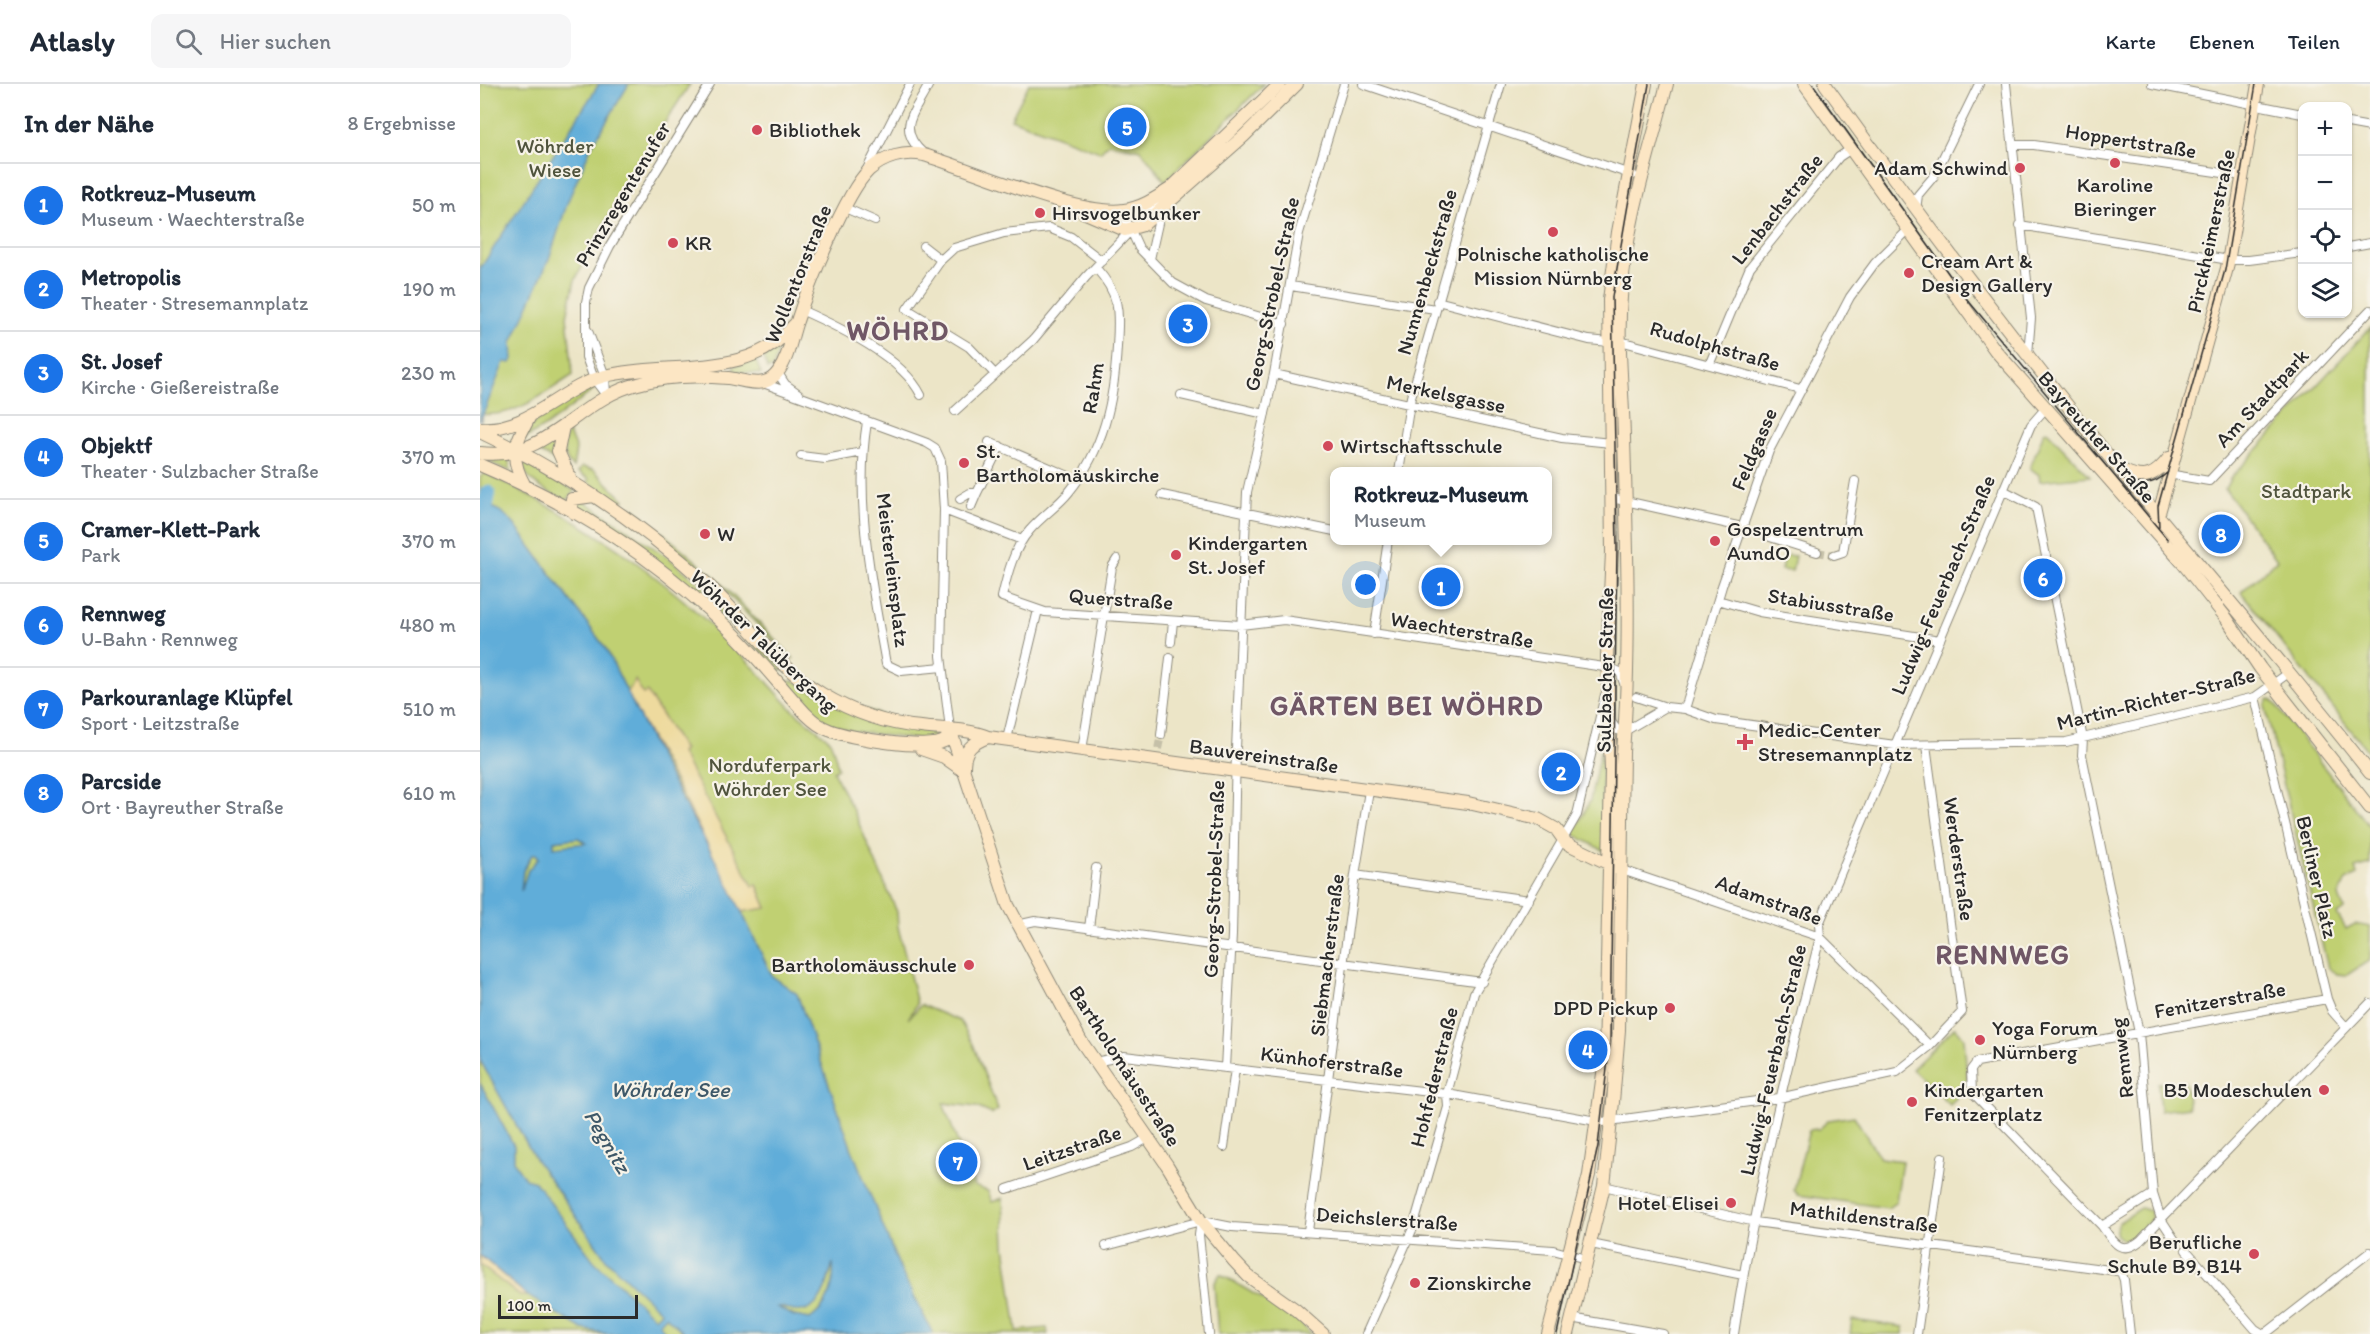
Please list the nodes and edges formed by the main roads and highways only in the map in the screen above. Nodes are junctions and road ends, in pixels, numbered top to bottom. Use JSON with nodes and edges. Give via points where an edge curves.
{"nodes":[{"id":1,"x":1280,"y":84,"type":"edge"},
{"id":2,"x":1297,"y":84,"type":"edge"},
{"id":3,"x":1646,"y":84,"type":"edge"},
{"id":4,"x":1667,"y":84,"type":"edge"},
{"id":5,"x":1804,"y":84,"type":"edge"},
{"id":6,"x":1825,"y":84,"type":"edge"},
{"id":7,"x":2258,"y":84,"type":"edge"},
{"id":8,"x":1064,"y":202,"type":"junction"},
{"id":9,"x":799,"y":316,"type":"junction"},
{"id":10,"x":1615,"y":341,"type":"junction"},
{"id":11,"x":729,"y":362,"type":"junction"},
{"id":12,"x":728,"y":378,"type":"junction"},
{"id":13,"x":530,"y":416,"type":"junction"},
{"id":14,"x":563,"y":426,"type":"junction"},
{"id":15,"x":480,"y":429,"type":"edge"},
{"id":16,"x":516,"y":451,"type":"junction"},
{"id":17,"x":480,"y":453,"type":"edge"},
{"id":18,"x":2174,"y":453,"type":"junction"},
{"id":19,"x":480,"y":465,"type":"edge"},
{"id":20,"x":2121,"y":470,"type":"junction"},
{"id":21,"x":572,"y":482,"type":"junction"},
{"id":22,"x":525,"y":486,"type":"junction"},
{"id":23,"x":594,"y":495,"type":"junction"},
{"id":24,"x":1618,"y":499,"type":"junction"},
{"id":25,"x":574,"y":513,"type":"junction"},
{"id":26,"x":2158,"y":514,"type":"junction"},
{"id":27,"x":2139,"y":515,"type":"junction"},
{"id":28,"x":2158,"y":536,"type":"junction"},
{"id":29,"x":767,"y":668,"type":"junction"},
{"id":30,"x":795,"y":673,"type":"junction"},
{"id":31,"x":950,"y":729,"type":"junction"},
{"id":32,"x":988,"y":737,"type":"junction"},
{"id":33,"x":895,"y":742,"type":"junction"},
{"id":34,"x":964,"y":772,"type":"junction"},
{"id":35,"x":2370,"y":773,"type":"edge"},
{"id":36,"x":2370,"y":808,"type":"edge"},
{"id":37,"x":1563,"y":840,"type":"joint"},
{"id":38,"x":1616,"y":868,"type":"junction"},
{"id":39,"x":1323,"y":1334,"type":"edge"},
{"id":40,"x":1548,"y":1334,"type":"edge"},
{"id":41,"x":1568,"y":1334,"type":"edge"}],
"edges":[{"from":1,"to":8,"type":"main road","via":[[1170,189],[1152,200],[1122,211]]},
{"from":2,"to":8,"type":"main road","via":[[1143,225],[1130,230],[1112,225]]},
{"from":3,"to":10,"type":"main road","name":"Sulzbacher Straße","via":[[1612,273]]},
{"from":4,"to":10,"type":"main road","name":"Sulzbacher Straße","via":[[1642,177],[1624,266]]},
{"from":5,"to":27,"type":"main road","name":"Bayreuther Straße","via":[[1995,350]]},
{"from":6,"to":20,"type":"main road","name":"Bayreuther Straße","via":[[1916,211]]},
{"from":7,"to":18,"type":"main road","name":"Pirckheimerstraße","via":[[2229,260]]},
{"from":8,"to":9,"type":"main road","name":"Wollentorstraße","via":[[924,155],[894,156],[865,175],[845,208]]},
{"from":9,"to":11,"type":"main road","via":[[781,340],[765,351]]},
{"from":9,"to":12,"type":"main road","name":"Wollentorstraße","via":[[778,373],[763,383]]},
{"from":10,"to":24,"type":"main road","name":"Sulzbacher Straße"},
{"from":10,"to":24,"type":"main road","name":"Sulzbacher Straße","via":[[1611,443]]},
{"from":11,"to":12,"type":"main road"},
{"from":11,"to":13,"type":"main road","via":[[600,377]]},
{"from":12,"to":14,"type":"main road","via":[[639,383],[606,395]]},
{"from":13,"to":15,"type":"main road","via":[[505,426]]},
{"from":13,"to":16,"type":"main road"},
{"from":14,"to":16,"type":"main road","via":[[538,444]]},
{"from":14,"to":21,"type":"main road","via":[[558,451]]},
{"from":15,"to":16,"type":"main road","name":"Wöhrder Talübergang"},
{"from":16,"to":17,"type":"main road"},
{"from":16,"to":21,"type":"main road","name":"Wöhrder Talübergang"},
{"from":16,"to":22,"type":"main road","via":[[515,466]]},
{"from":18,"to":20,"type":"main road","name":"Pirckheimerstraße","via":[[2151,476]]},
{"from":18,"to":26,"type":"main road","name":"Pirckheimerstraße"},
{"from":19,"to":22,"type":"main road","name":"Wöhrder Talübergang"},
{"from":20,"to":26,"type":"main road","name":"Bayreuther Straße"},
{"from":21,"to":23,"type":"main road","name":"Wöhrder Talübergang"},
{"from":22,"to":25,"type":"main road","name":"Wöhrder Talübergang"},
{"from":23,"to":25,"type":"main road","via":[[572,499]]},
{"from":23,"to":30,"type":"main road","name":"Wöhrder Talübergang","via":[[696,574]]},
{"from":24,"to":38,"type":"main road","name":"Sulzbacher Straße","via":[[1607,668]]},
{"from":24,"to":38,"type":"main road","name":"Sulzbacher Straße","via":[[1629,606],[1632,695],[1625,731]]},
{"from":25,"to":29,"type":"main road","name":"Wöhrder Talübergang","via":[[626,544],[676,582]]},
{"from":26,"to":27,"type":"main road"},
{"from":26,"to":28,"type":"main road","name":"Pirckheimerstraße"},
{"from":26,"to":35,"type":"main road","name":"Bayreuther Straße"},
{"from":27,"to":28,"type":"main road","name":"Bayreuther Straße"},
{"from":28,"to":36,"type":"main road","name":"Bayreuther Straße","via":[[2223,614]]},
{"from":29,"to":30,"type":"main road","via":[[785,677]]},
{"from":29,"to":33,"type":"main road","name":"Wöhrder Talübergang","via":[[819,725],[840,734]]},
{"from":30,"to":31,"type":"main road","name":"Wöhrder Talübergang","via":[[819,693],[864,714],[909,726]]},
{"from":31,"to":32,"type":"main road","name":"Bauvereinstraße"},
{"from":31,"to":33,"type":"main road","name":"Wöhrder Talübergang","via":[[948,738],[939,745]]},
{"from":31,"to":34,"type":"main road","name":"Bartholomäusstraße"},
{"from":32,"to":34,"type":"main road","via":[[967,750]]},
{"from":32,"to":37,"type":"main road","name":"Bauvereinstraße","via":[[1082,750],[1158,755],[1236,772],[1522,813],[1551,825]]},
{"from":33,"to":34,"type":"main road","via":[[940,755]]},
{"from":34,"to":39,"type":"main road","name":"Bartholomäusstraße","via":[[1008,905],[1095,1062],[1201,1221],[1240,1269]]},
{"from":37,"to":38,"type":"main road","name":"Adamstraße"},
{"from":38,"to":40,"type":"main road","name":"Sulzbacher Straße","via":[[1598,1122],[1571,1255]]},
{"from":38,"to":41,"type":"main road","name":"Sulzbacher Straße","via":[[1619,1036],[1611,1120],[1604,1186]]}]}
